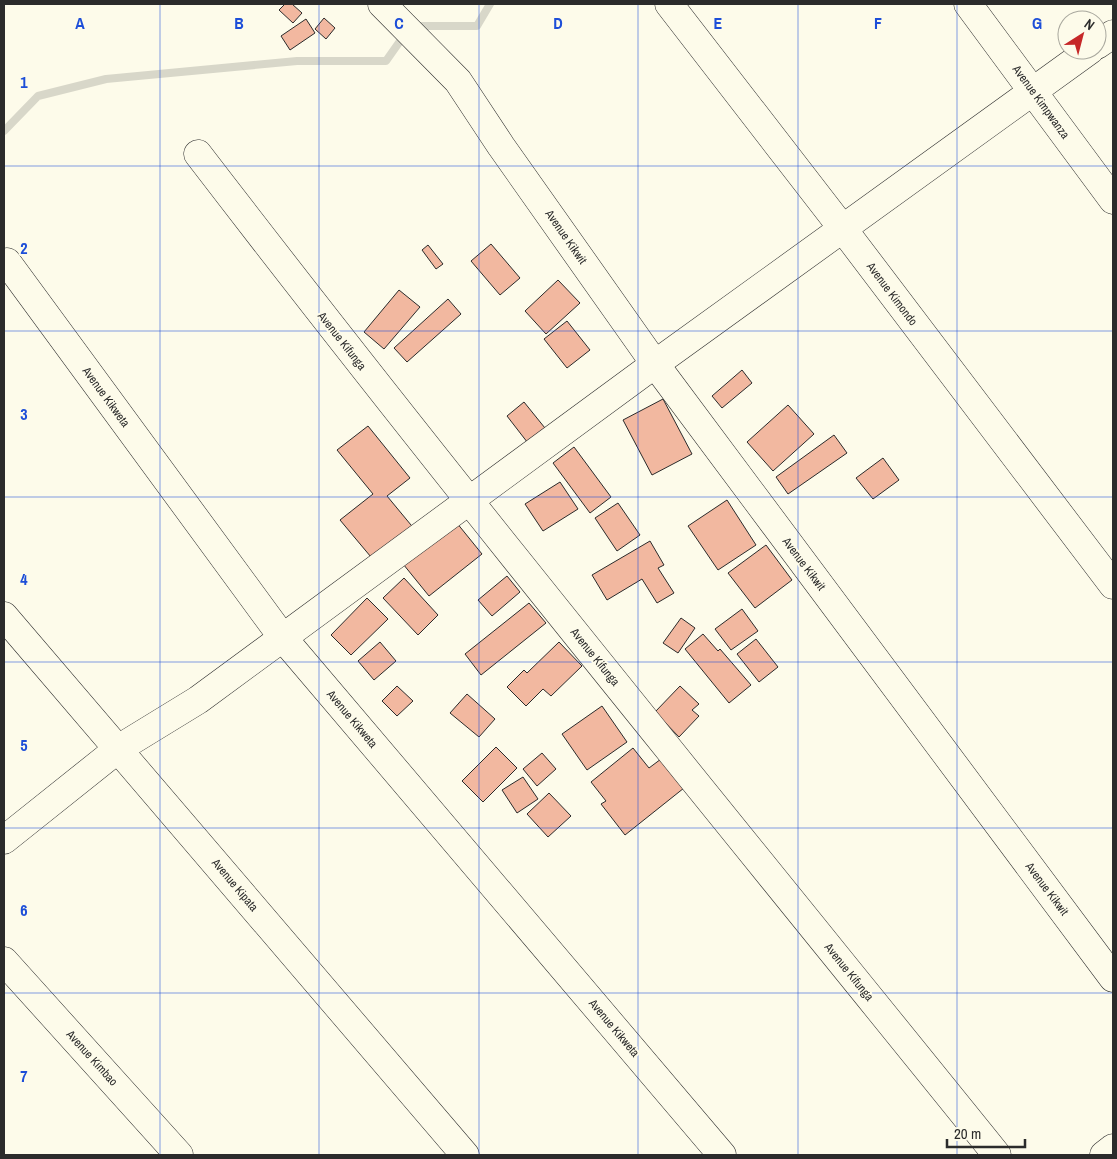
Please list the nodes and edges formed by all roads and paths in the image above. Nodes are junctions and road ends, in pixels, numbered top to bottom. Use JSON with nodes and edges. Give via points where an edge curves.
{"nodes":[{"id":1,"x":382,"y":4,"type":"edge"},
{"id":2,"x":669,"y":4,"type":"edge"},
{"id":3,"x":968,"y":4,"type":"edge"},
{"id":4,"x":1076,"y":60,"type":"edge"},
{"id":5,"x":1032,"y":91,"type":"junction"},
{"id":6,"x":198,"y":154,"type":"dead end"},
{"id":7,"x":1113,"y":200,"type":"edge"},
{"id":8,"x":843,"y":229,"type":"junction"},
{"id":9,"x":7,"y":262,"type":"dead end"},
{"id":10,"x":655,"y":364,"type":"junction"},
{"id":11,"x":470,"y":502,"type":"junction"},
{"id":12,"x":1113,"y":585,"type":"edge"},
{"id":13,"x":4,"y":616,"type":"edge"},
{"id":14,"x":283,"y":638,"type":"junction"},
{"id":15,"x":118,"y":749,"type":"junction"},
{"id":16,"x":4,"y":840,"type":"edge"},
{"id":17,"x":4,"y":961,"type":"edge"},
{"id":18,"x":1113,"y":978,"type":"edge"},
{"id":19,"x":1113,"y":1148,"type":"edge"},
{"id":20,"x":179,"y":1155,"type":"edge"},
{"id":21,"x":465,"y":1155,"type":"edge"},
{"id":22,"x":722,"y":1155,"type":"edge"},
{"id":23,"x":997,"y":1155,"type":"edge"},
{"id":24,"x":1104,"y":1155,"type":"edge"}],
"edges":[{"from":1,"to":10,"type":"street","name":"Avenue Kikwit","via":[[458,81]]},
{"from":2,"to":8,"type":"street","name":"Avenue Kimondo"},
{"from":3,"to":5,"type":"street","name":"Avenue Kimpwanza"},
{"from":4,"to":5,"type":"street"},
{"from":5,"to":7,"type":"street","name":"Avenue Kimpwanza"},
{"from":5,"to":8,"type":"street"},
{"from":6,"to":11,"type":"street","name":"Avenue Kifunga"},
{"from":8,"to":10,"type":"street"},
{"from":8,"to":12,"type":"street","name":"Avenue Kimondo"},
{"from":9,"to":14,"type":"street","name":"Avenue Kikweta"},
{"from":10,"to":11,"type":"street"},
{"from":10,"to":18,"type":"street","name":"Avenue Kikwit"},
{"from":11,"to":14,"type":"street"},
{"from":11,"to":23,"type":"street","name":"Avenue Kifunga"},
{"from":13,"to":15,"type":"street","name":"Avenue Kipata"},
{"from":14,"to":15,"type":"street","via":[[198,700]]},
{"from":14,"to":22,"type":"street","name":"Avenue Kikweta"},
{"from":15,"to":16,"type":"street"},
{"from":15,"to":21,"type":"street","name":"Avenue Kipata"},
{"from":17,"to":20,"type":"street","name":"Avenue Kimbao"},
{"from":19,"to":24,"type":"street"}]}
